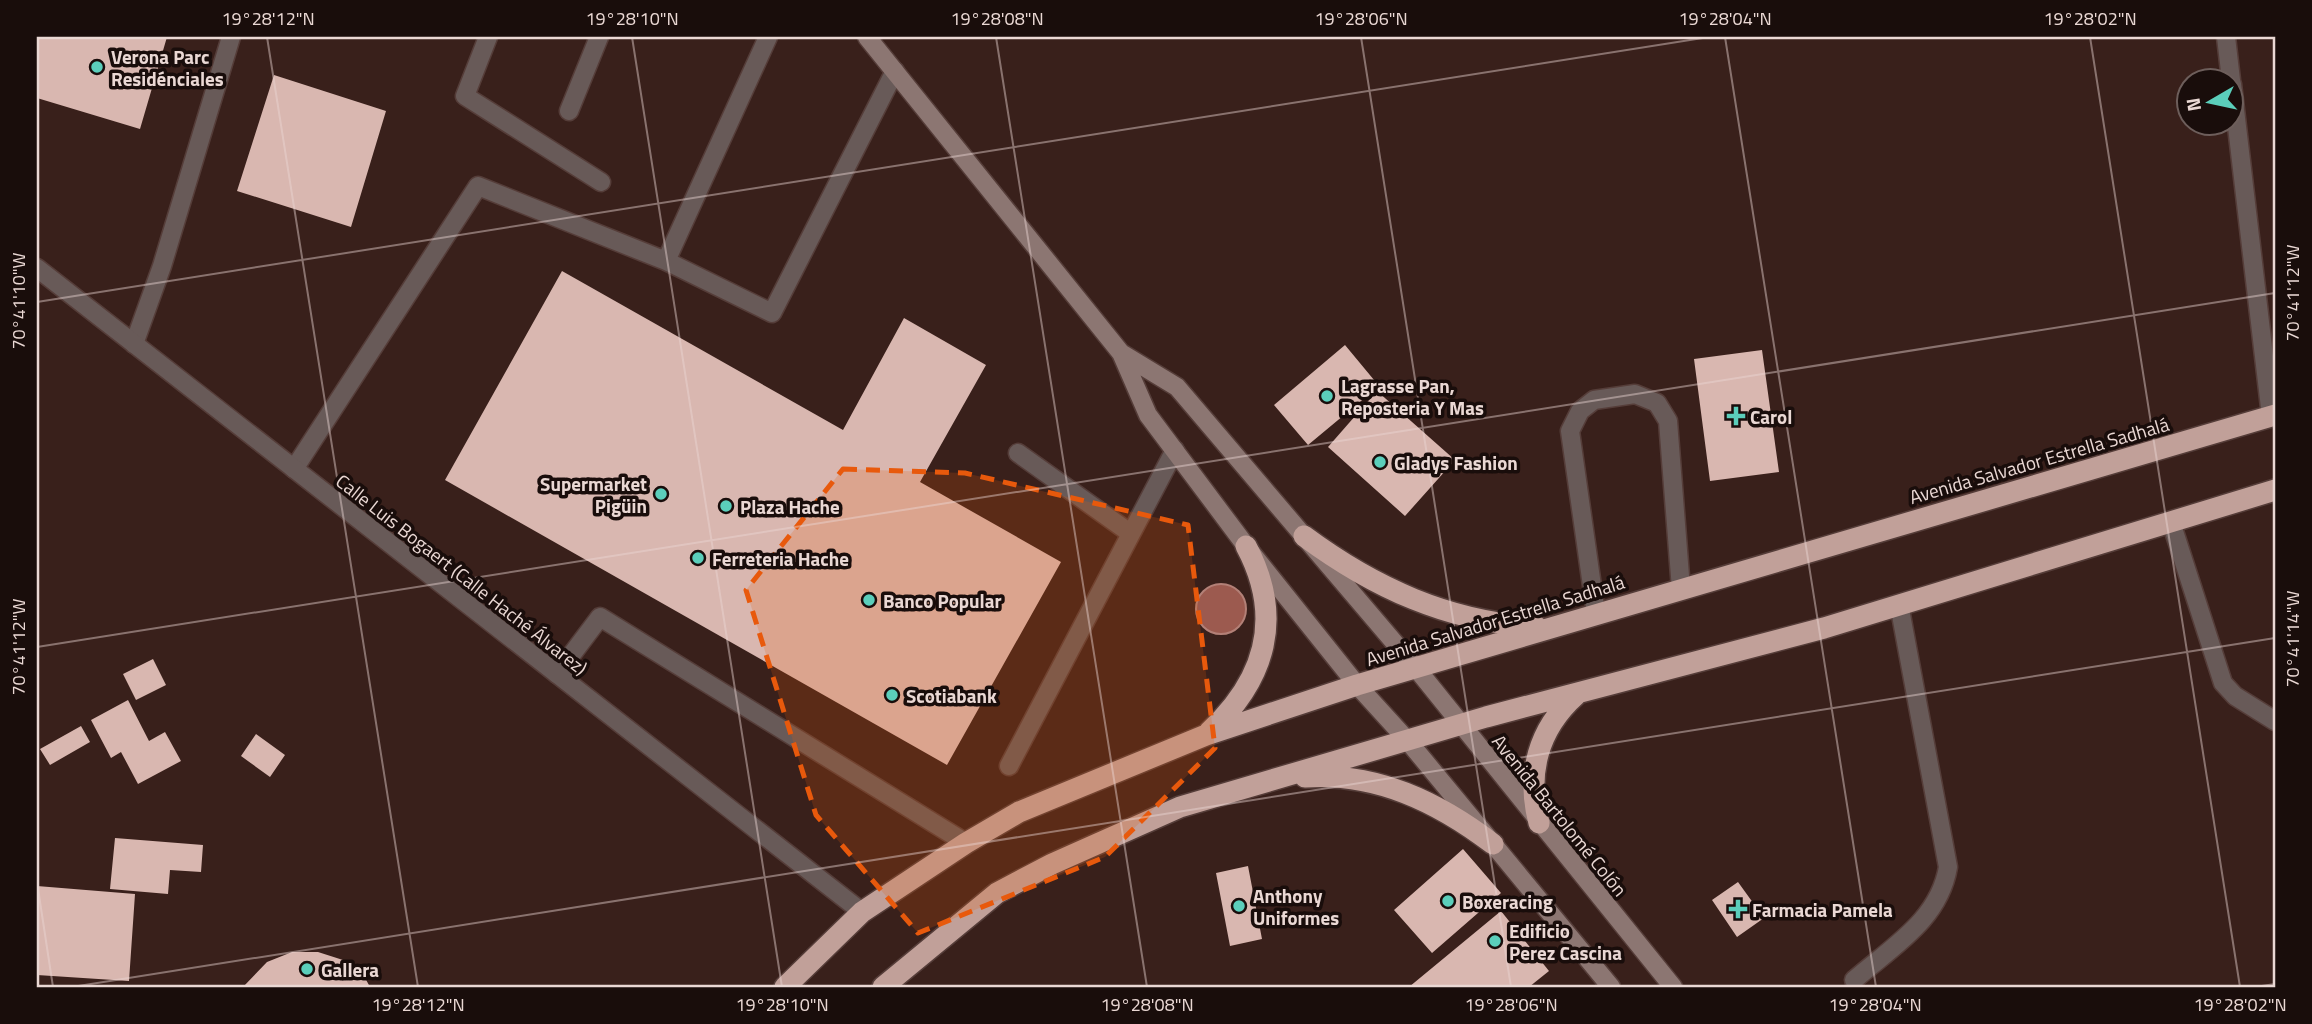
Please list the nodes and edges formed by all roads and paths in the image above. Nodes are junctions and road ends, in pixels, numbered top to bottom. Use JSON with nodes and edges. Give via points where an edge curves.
{"nodes":[{"id":1,"x":231,"y":37,"type":"edge"},
{"id":2,"x":488,"y":37,"type":"edge"},
{"id":3,"x":599,"y":37,"type":"edge"},
{"id":4,"x":768,"y":37,"type":"edge"},
{"id":5,"x":867,"y":37,"type":"edge"},
{"id":6,"x":2226,"y":37,"type":"edge"},
{"id":7,"x":2229,"y":66,"type":"edge"},
{"id":8,"x":895,"y":71,"type":"junction"},
{"id":9,"x":569,"y":111,"type":"dead end"},
{"id":10,"x":2238,"y":136,"type":"edge"},
{"id":11,"x":601,"y":182,"type":"dead end"},
{"id":12,"x":666,"y":261,"type":"junction"},
{"id":13,"x":37,"y":268,"type":"edge"},
{"id":14,"x":134,"y":344,"type":"junction"},
{"id":15,"x":1121,"y":353,"type":"junction"},
{"id":16,"x":2273,"y":416,"type":"edge"},
{"id":17,"x":1175,"y":450,"type":"junction"},
{"id":18,"x":1017,"y":453,"type":"dead end"},
{"id":19,"x":294,"y":469,"type":"junction"},
{"id":20,"x":2275,"y":490,"type":"edge"},
{"id":21,"x":2171,"y":522,"type":"junction"},
{"id":22,"x":1130,"y":533,"type":"junction"},
{"id":23,"x":1304,"y":536,"type":"junction"},
{"id":24,"x":1245,"y":546,"type":"junction"},
{"id":25,"x":1681,"y":589,"type":"junction"},
{"id":26,"x":1899,"y":604,"type":"junction"},
{"id":27,"x":1596,"y":614,"type":"junction"},
{"id":28,"x":1550,"y":628,"type":"junction"},
{"id":29,"x":1416,"y":668,"type":"junction"},
{"id":30,"x":556,"y":674,"type":"junction"},
{"id":31,"x":1357,"y":685,"type":"junction"},
{"id":32,"x":1577,"y":695,"type":"junction"},
{"id":33,"x":2275,"y":721,"type":"edge"},
{"id":34,"x":1461,"y":725,"type":"junction"},
{"id":35,"x":1206,"y":735,"type":"junction"},
{"id":36,"x":1408,"y":741,"type":"junction"},
{"id":37,"x":1009,"y":766,"type":"dead end"},
{"id":38,"x":1261,"y":783,"type":"junction"},
{"id":39,"x":1539,"y":823,"type":"junction"},
{"id":40,"x":966,"y":843,"type":"junction"},
{"id":41,"x":1493,"y":844,"type":"junction"},
{"id":42,"x":862,"y":912,"type":"junction"},
{"id":43,"x":1854,"y":980,"type":"dead end"},
{"id":44,"x":785,"y":987,"type":"edge"},
{"id":45,"x":883,"y":987,"type":"edge"},
{"id":46,"x":1611,"y":987,"type":"edge"},
{"id":47,"x":1673,"y":987,"type":"edge"}],
"edges":[{"from":1,"to":14,"type":"street"},
{"from":2,"to":11,"type":"street","via":[[465,96]]},
{"from":3,"to":9,"type":"street"},
{"from":4,"to":12,"type":"street"},
{"from":5,"to":8,"type":"main road"},
{"from":6,"to":7,"type":"street"},
{"from":8,"to":12,"type":"street","via":[[772,313]]},
{"from":8,"to":15,"type":"main road"},
{"from":10,"to":16,"type":"street"},
{"from":12,"to":19,"type":"street","via":[[478,186]]},
{"from":13,"to":14,"type":"street","name":"Calle Luis Bogaert (Calle Haché Álvarez)"},
{"from":14,"to":19,"type":"street","name":"Calle Luis Bogaert (Calle Haché Álvarez)"},
{"from":15,"to":17,"type":"main road","via":[[1148,415]]},
{"from":15,"to":23,"type":"main road","name":"Avenida Bartolomé Colón","via":[[1177,387]]},
{"from":16,"to":25,"type":"highway","name":"Avenida Salvador Estrella Sadhalá"},
{"from":17,"to":22,"type":"street"},
{"from":17,"to":24,"type":"main road"},
{"from":18,"to":22,"type":"street"},
{"from":19,"to":30,"type":"street","name":"Calle Luis Bogaert (Calle Haché Álvarez)"},
{"from":20,"to":21,"type":"highway"},
{"from":21,"to":26,"type":"highway"},
{"from":21,"to":33,"type":"street","via":[[2223,683]]},
{"from":22,"to":37,"type":"street"},
{"from":23,"to":28,"type":"highway","via":[[1358,574],[1419,603],[1483,621]]},
{"from":23,"to":29,"type":"main road","name":"Avenida Bartolomé Colón"},
{"from":24,"to":31,"type":"main road"},
{"from":24,"to":35,"type":"highway","via":[[1257,567],[1265,601],[1265,636],[1260,659],[1239,701]]},
{"from":25,"to":27,"type":"highway","name":"Avenida Salvador Estrella Sadhalá"},
{"from":25,"to":27,"type":"street","via":[[1668,421],[1657,403],[1635,394],[1594,400],[1580,411],[1570,431]]},
{"from":26,"to":32,"type":"highway"},
{"from":26,"to":43,"type":"street","via":[[1948,867],[1934,909]]},
{"from":27,"to":28,"type":"highway","name":"Avenida Salvador Estrella Sadhalá"},
{"from":28,"to":29,"type":"highway","name":"Avenida Salvador Estrella Sadhalá"},
{"from":29,"to":31,"type":"highway","name":"Avenida Salvador Estrella Sadhalá"},
{"from":29,"to":34,"type":"main road","name":"Avenida Bartolomé Colón"},
{"from":30,"to":40,"type":"street","via":[[600,617]]},
{"from":30,"to":42,"type":"street","name":"Calle Luis Bogaert (Calle Haché Álvarez)"},
{"from":31,"to":35,"type":"highway","name":"Avenida Salvador Estrella Sadhalá"},
{"from":31,"to":36,"type":"main road"},
{"from":32,"to":34,"type":"highway"},
{"from":32,"to":39,"type":"highway","via":[[1553,720],[1537,753],[1533,788]]},
{"from":34,"to":36,"type":"highway"},
{"from":34,"to":39,"type":"main road","name":"Avenida Bartolomé Colón"},
{"from":35,"to":40,"type":"highway","name":"Avenida Salvador Estrella Sadhalá","via":[[1019,812]]},
{"from":36,"to":38,"type":"highway"},
{"from":36,"to":41,"type":"main road"},
{"from":38,"to":41,"type":"highway","via":[[1316,776],[1371,782],[1448,811]]},
{"from":38,"to":45,"type":"highway","via":[[1181,807],[1052,864],[998,894]]},
{"from":39,"to":47,"type":"main road","name":"Avenida Bartolomé Colón"},
{"from":40,"to":42,"type":"highway","name":"Avenida Salvador Estrella Sadhalá"},
{"from":41,"to":46,"type":"main road"},
{"from":42,"to":44,"type":"highway","name":"Avenida Salvador Estrella Sadhalá"}]}
